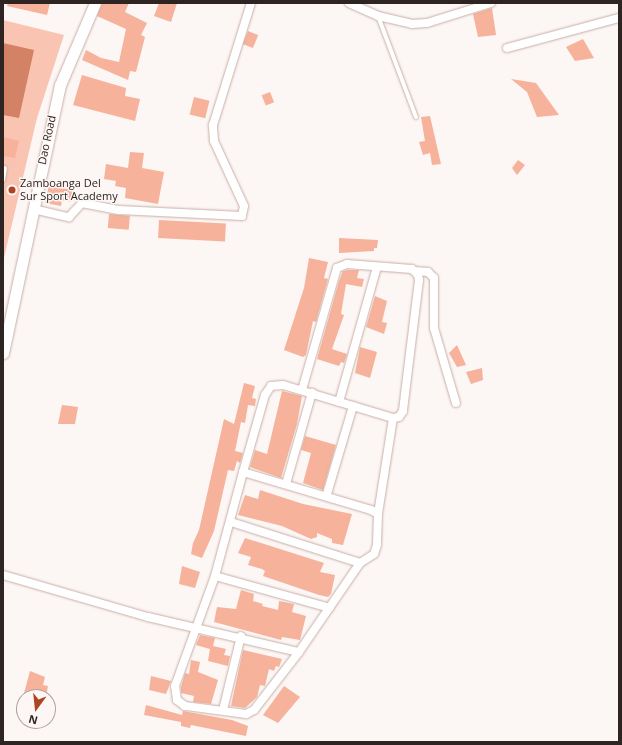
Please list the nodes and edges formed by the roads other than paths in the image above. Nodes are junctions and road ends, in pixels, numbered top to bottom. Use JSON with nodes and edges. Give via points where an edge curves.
{"nodes":[{"id":1,"x":95,"y":3,"type":"edge"},
{"id":2,"x":251,"y":3,"type":"edge"},
{"id":3,"x":349,"y":3,"type":"edge"},
{"id":4,"x":491,"y":3,"type":"edge"},
{"id":5,"x":378,"y":16,"type":"junction"},
{"id":6,"x":619,"y":18,"type":"edge"},
{"id":7,"x":507,"y":48,"type":"dead end"},
{"id":8,"x":416,"y":117,"type":"dead end"},
{"id":9,"x":5,"y":168,"type":"dead end"},
{"id":10,"x":3,"y":180,"type":"edge"},
{"id":11,"x":33,"y":209,"type":"junction"},
{"id":12,"x":377,"y":267,"type":"junction"},
{"id":13,"x":415,"y":271,"type":"junction"},
{"id":14,"x":3,"y":353,"type":"edge"},
{"id":15,"x":302,"y":390,"type":"junction"},
{"id":16,"x":312,"y":393,"type":"junction"},
{"id":17,"x":339,"y":402,"type":"junction"},
{"id":18,"x":456,"y":403,"type":"dead end"},
{"id":19,"x":353,"y":406,"type":"junction"},
{"id":20,"x":393,"y":418,"type":"junction"},
{"id":21,"x":243,"y":472,"type":"junction"},
{"id":22,"x":286,"y":484,"type":"junction"},
{"id":23,"x":327,"y":494,"type":"junction"},
{"id":24,"x":378,"y":514,"type":"junction"},
{"id":25,"x":231,"y":522,"type":"junction"},
{"id":26,"x":360,"y":563,"type":"junction"},
{"id":27,"x":3,"y":575,"type":"edge"},
{"id":28,"x":215,"y":576,"type":"junction"},
{"id":29,"x":330,"y":608,"type":"junction"},
{"id":30,"x":196,"y":626,"type":"junction"},
{"id":31,"x":241,"y":636,"type":"junction"},
{"id":32,"x":299,"y":652,"type":"junction"},
{"id":33,"x":223,"y":710,"type":"junction"}],
"edges":[{"from":1,"to":11,"type":"street","name":"Dao Road","via":[[60,86]]},
{"from":2,"to":11,"type":"street","via":[[213,125],[214,141],[244,206],[242,216],[119,210],[82,203],[69,216]]},
{"from":3,"to":5,"type":"street"},
{"from":4,"to":5,"type":"street","via":[[427,23],[399,22]]},
{"from":5,"to":8,"type":"lane"},
{"from":6,"to":7,"type":"street"},
{"from":9,"to":10,"type":"lane"},
{"from":11,"to":14,"type":"street","name":"Dao Road"},
{"from":12,"to":13,"type":"street"},
{"from":12,"to":15,"type":"street","via":[[347,264],[337,268]]},
{"from":12,"to":17,"type":"street"},
{"from":13,"to":18,"type":"street","via":[[428,272],[434,278],[434,328]]},
{"from":13,"to":20,"type":"street","via":[[419,280],[403,411],[399,417]]},
{"from":15,"to":16,"type":"street"},
{"from":15,"to":21,"type":"street","via":[[280,384],[267,389]]},
{"from":16,"to":17,"type":"street"},
{"from":16,"to":22,"type":"street"},
{"from":17,"to":19,"type":"street"},
{"from":19,"to":20,"type":"street"},
{"from":19,"to":23,"type":"street"},
{"from":20,"to":24,"type":"street"},
{"from":21,"to":22,"type":"street"},
{"from":21,"to":25,"type":"street"},
{"from":22,"to":23,"type":"street"},
{"from":23,"to":24,"type":"street"},
{"from":24,"to":26,"type":"street","via":[[377,545],[374,554]]},
{"from":25,"to":26,"type":"street"},
{"from":25,"to":28,"type":"street"},
{"from":26,"to":29,"type":"street"},
{"from":27,"to":30,"type":"street","via":[[148,617]]},
{"from":28,"to":29,"type":"street"},
{"from":28,"to":30,"type":"street"},
{"from":29,"to":32,"type":"street"},
{"from":30,"to":31,"type":"street"},
{"from":30,"to":33,"type":"street","via":[[175,686],[177,700],[185,706]]},
{"from":31,"to":32,"type":"street"},
{"from":31,"to":33,"type":"street"},
{"from":32,"to":33,"type":"street","via":[[250,713]]}]}
